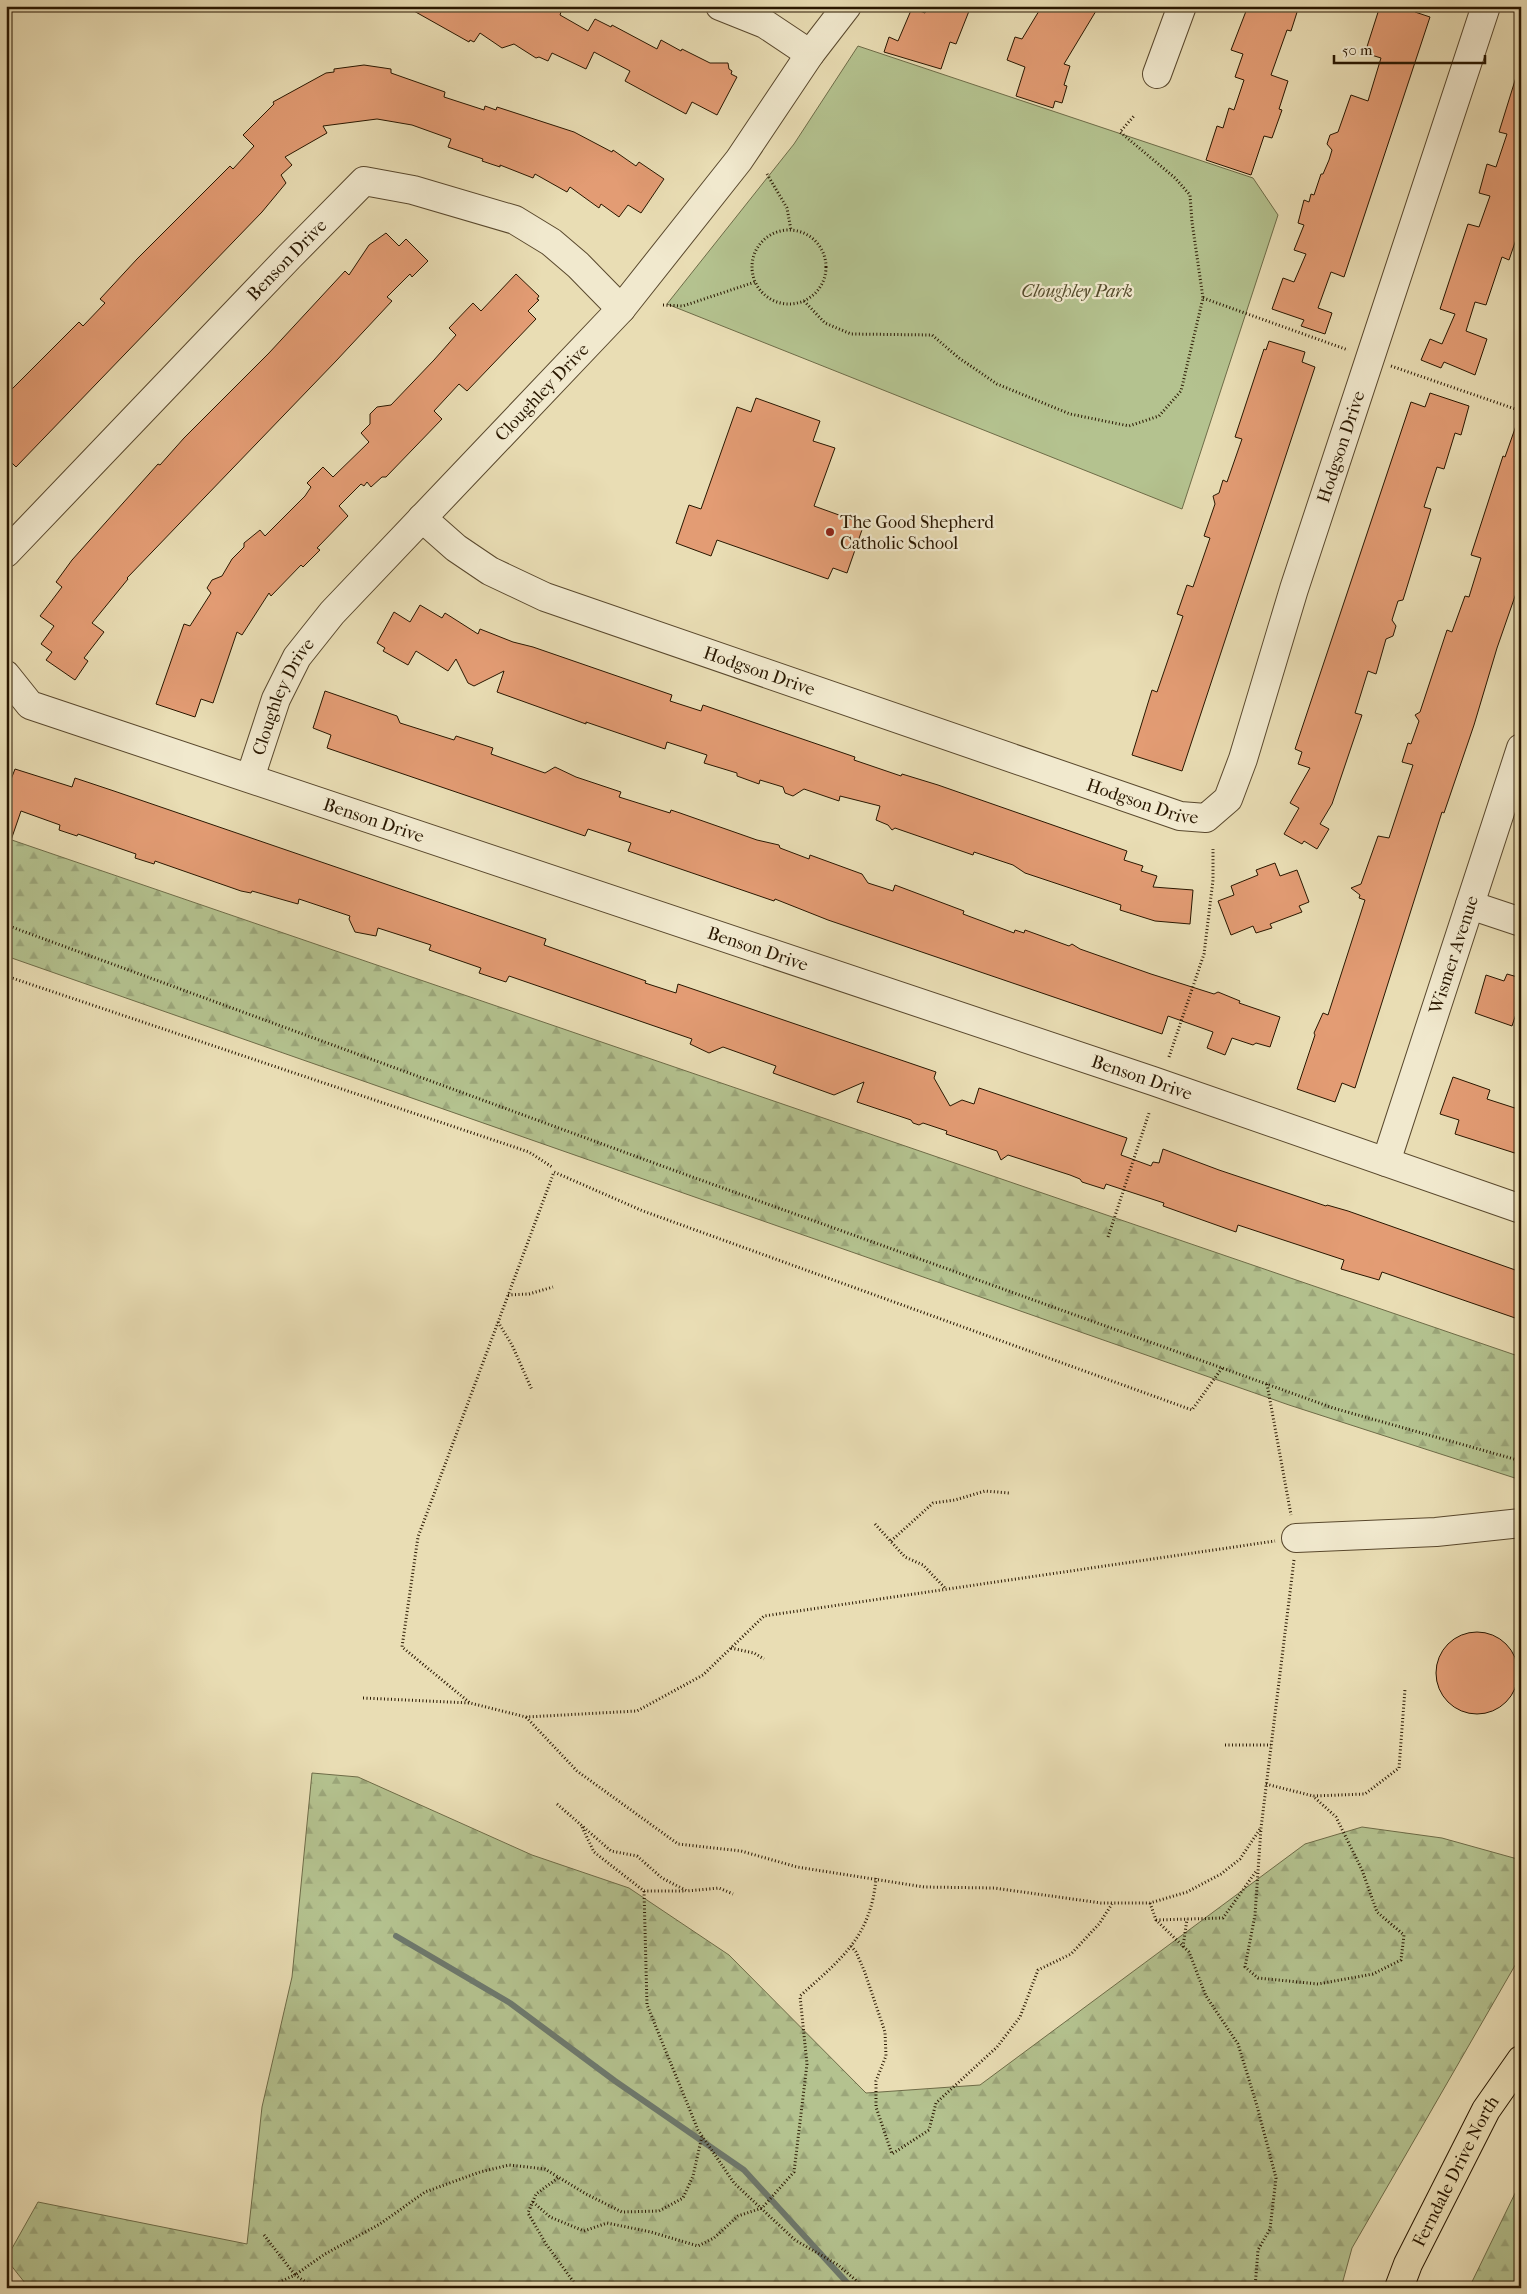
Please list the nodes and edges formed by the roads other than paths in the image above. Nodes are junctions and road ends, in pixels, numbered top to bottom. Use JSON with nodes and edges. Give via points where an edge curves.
{"nodes":[{"id":1,"x":720,"y":6,"type":"edge"},
{"id":2,"x":846,"y":6,"type":"edge"},
{"id":3,"x":1182,"y":6,"type":"edge"},
{"id":4,"x":1486,"y":6,"type":"edge"},
{"id":5,"x":810,"y":54,"type":"junction"},
{"id":6,"x":1157,"y":74,"type":"dead end"},
{"id":7,"x":621,"y":309,"type":"junction"},
{"id":8,"x":422,"y":518,"type":"junction"},
{"id":9,"x":6,"y":553,"type":"edge"},
{"id":10,"x":6,"y":675,"type":"edge"},
{"id":11,"x":1521,"y":748,"type":"edge"},
{"id":12,"x":250,"y":778,"type":"junction"},
{"id":13,"x":1470,"y":905,"type":"junction"},
{"id":14,"x":1521,"y":922,"type":"edge"},
{"id":15,"x":1386,"y":1162,"type":"junction"},
{"id":16,"x":1521,"y":1209,"type":"edge"},
{"id":17,"x":1521,"y":1523,"type":"edge"},
{"id":18,"x":1296,"y":1538,"type":"road end"},
{"id":19,"x":1521,"y":2060,"type":"edge"},
{"id":20,"x":1399,"y":2288,"type":"edge"}],
"edges":[{"from":1,"to":5,"type":"street","via":[[765,24]]},
{"from":2,"to":5,"type":"street","name":"Cloughley Drive"},
{"from":3,"to":6,"type":"street"},
{"from":4,"to":8,"type":"street","name":"Hodgson Drive","via":[[1294,589],[1243,759],[1228,799],[1206,818],[1180,816],[544,597],[490,571],[456,548]]},
{"from":5,"to":7,"type":"street","name":"Cloughley Drive","via":[[739,160]]},
{"from":7,"to":8,"type":"street","name":"Cloughley Drive"},
{"from":7,"to":9,"type":"street","name":"Benson Drive","via":[[551,242],[515,220],[413,190],[364,181]]},
{"from":8,"to":12,"type":"street","name":"Cloughley Drive","via":[[332,612],[296,657],[276,699]]},
{"from":10,"to":12,"type":"street","name":"Benson Drive","via":[[30,705]]},
{"from":11,"to":13,"type":"street","name":"Wismer Avenue"},
{"from":12,"to":15,"type":"street","name":"Benson Drive"},
{"from":13,"to":14,"type":"street"},
{"from":13,"to":15,"type":"street","name":"Wismer Avenue"},
{"from":15,"to":16,"type":"street","name":"Benson Drive"},
{"from":17,"to":18,"type":"street","via":[[1436,1532]]},
{"from":19,"to":20,"type":"main road","name":"Ferndale Drive North","via":[[1486,2110]]}]}
